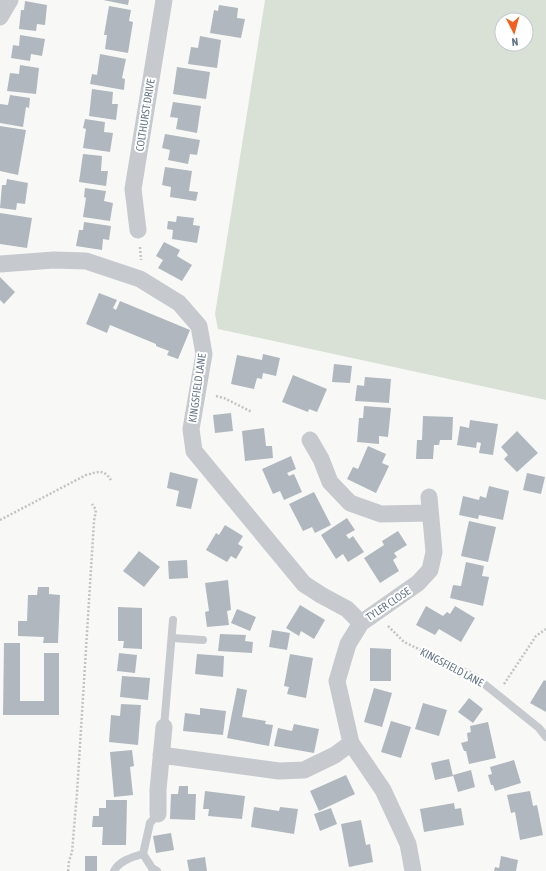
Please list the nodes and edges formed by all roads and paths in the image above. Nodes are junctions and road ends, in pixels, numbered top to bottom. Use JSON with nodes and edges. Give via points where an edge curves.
{"nodes":[{"id":1,"x":10,"y":0,"type":"edge"},
{"id":2,"x":164,"y":0,"type":"edge"},
{"id":3,"x":0,"y":17,"type":"edge"},
{"id":4,"x":138,"y":230,"type":"joint"},
{"id":5,"x":0,"y":264,"type":"edge"},
{"id":6,"x":140,"y":279,"type":"junction"},
{"id":7,"x":198,"y":391,"type":"junction"},
{"id":8,"x":252,"y":412,"type":"dead end"},
{"id":9,"x":310,"y":440,"type":"dead end"},
{"id":10,"x":111,"y":480,"type":"dead end"},
{"id":11,"x":92,"y":504,"type":"dead end"},
{"id":12,"x":0,"y":520,"type":"edge"},
{"id":13,"x":368,"y":618,"type":"junction"},
{"id":14,"x":173,"y":620,"type":"dead end"},
{"id":15,"x":546,"y":629,"type":"edge"},
{"id":16,"x":172,"y":638,"type":"junction"},
{"id":17,"x":203,"y":640,"type":"dead end"},
{"id":18,"x":453,"y":666,"type":"joint"},
{"id":19,"x":497,"y":694,"type":"junction"},
{"id":20,"x":164,"y":727,"type":"joint"},
{"id":21,"x":546,"y":737,"type":"edge"},
{"id":22,"x":351,"y":743,"type":"junction"},
{"id":23,"x":161,"y":755,"type":"junction"},
{"id":24,"x":158,"y":814,"type":"joint"},
{"id":25,"x":143,"y":854,"type":"junction"},
{"id":26,"x":68,"y":871,"type":"edge"},
{"id":27,"x":114,"y":871,"type":"edge"},
{"id":28,"x":157,"y":871,"type":"edge"},
{"id":29,"x":414,"y":871,"type":"edge"}],
"edges":[{"from":1,"to":3,"type":"street"},
{"from":2,"to":4,"type":"street","name":"COLTHURST DRIVE","via":[[133,189]]},
{"from":4,"to":6,"type":"path","via":[[141,254]]},
{"from":5,"to":6,"type":"street","name":"KINGSFIELD LANE","via":[[86,260]]},
{"from":6,"to":7,"type":"street","name":"KINGSFIELD LANE","via":[[179,303],[200,326],[204,354]]},
{"from":7,"to":8,"type":"path","via":[[224,398]]},
{"from":7,"to":13,"type":"street","name":"KINGSFIELD LANE","via":[[191,429],[194,450],[304,584]]},
{"from":9,"to":13,"type":"street","name":"TYLER CLOSE","via":[[330,482],[350,503],[381,514],[429,505],[434,552],[430,570],[418,584]]},
{"from":10,"to":12,"type":"path","via":[[107,473],[100,471],[86,475]]},
{"from":11,"to":26,"type":"path","via":[[96,510],[77,793]]},
{"from":13,"to":18,"type":"path","name":"KINGSFIELD LANE","via":[[404,642]]},
{"from":13,"to":22,"type":"street","name":"TYLER CLOSE","via":[[348,644],[337,682]]},
{"from":14,"to":16,"type":"lane"},
{"from":15,"to":19,"type":"path","via":[[536,636]]},
{"from":16,"to":17,"type":"lane"},
{"from":16,"to":20,"type":"lane"},
{"from":18,"to":19,"type":"lane","name":"KINGSFIELD LANE","via":[[478,679]]},
{"from":19,"to":21,"type":"lane","name":"KINGSFIELD LANE"},
{"from":20,"to":23,"type":"street"},
{"from":22,"to":23,"type":"street","via":[[335,755],[304,770],[279,771]]},
{"from":22,"to":29,"type":"street","name":"TYLER CLOSE","via":[[383,790],[408,844]]},
{"from":23,"to":24,"type":"street"},
{"from":24,"to":25,"type":"lane","via":[[150,823]]},
{"from":25,"to":27,"type":"lane","via":[[129,858],[116,866]]},
{"from":25,"to":28,"type":"lane"}]}
